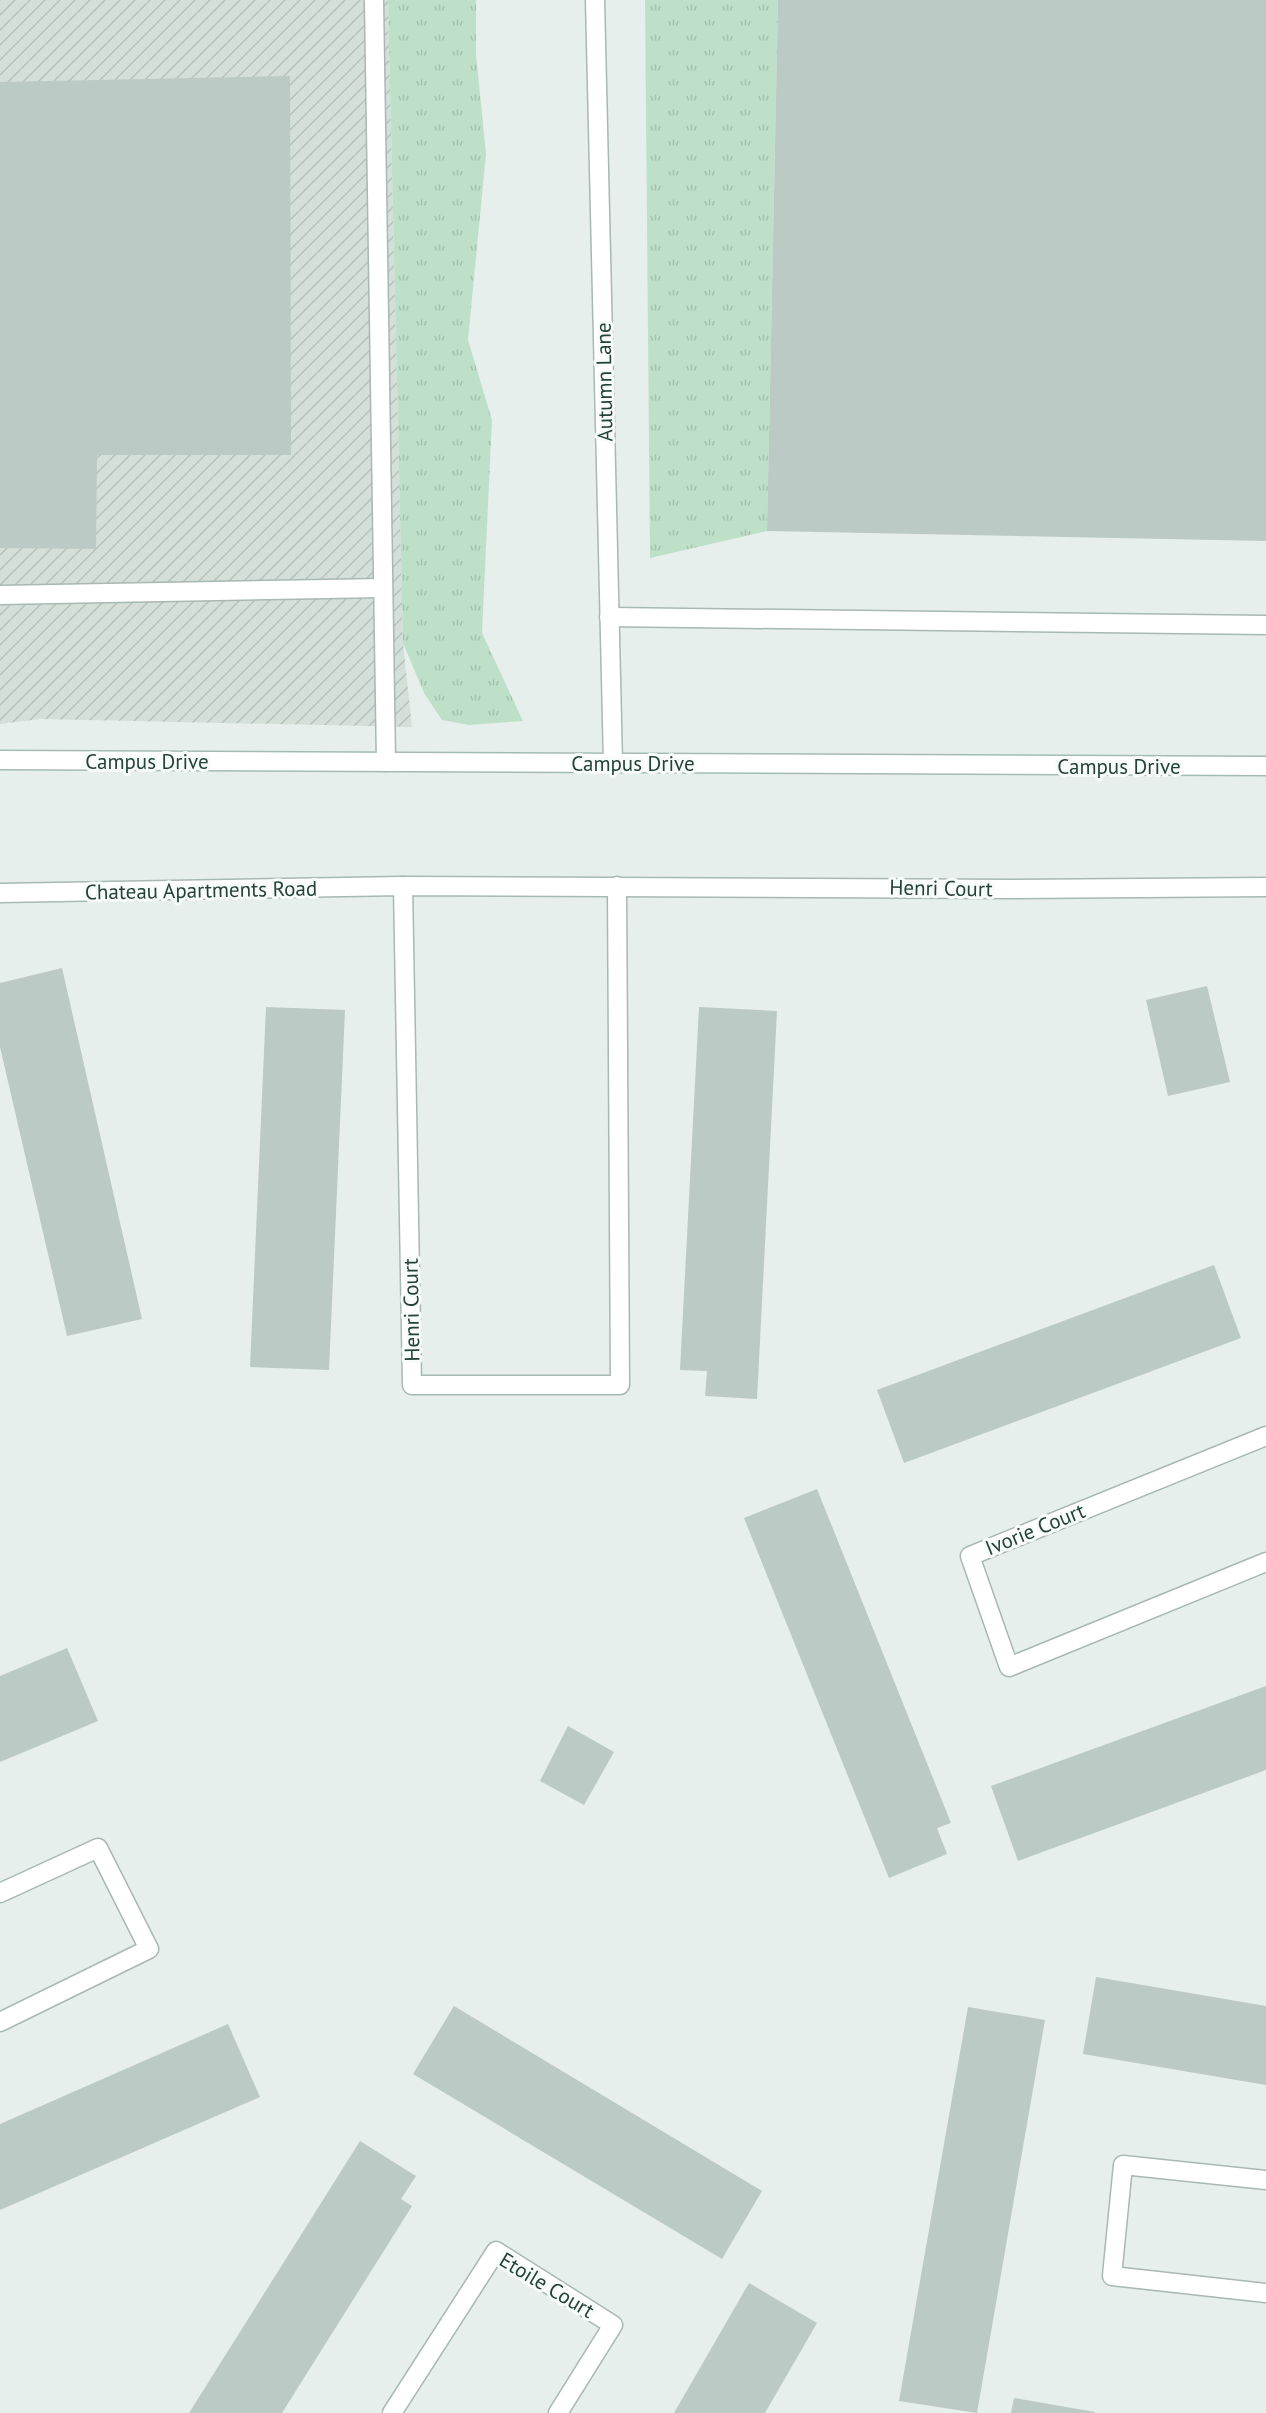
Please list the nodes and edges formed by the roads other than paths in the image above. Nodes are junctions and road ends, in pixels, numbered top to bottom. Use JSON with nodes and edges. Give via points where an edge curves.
{"nodes":[{"id":1,"x":374,"y":0,"type":"edge"},
{"id":2,"x":594,"y":0,"type":"edge"},
{"id":3,"x":383,"y":588,"type":"junction"},
{"id":4,"x":0,"y":596,"type":"edge"},
{"id":5,"x":609,"y":617,"type":"junction"},
{"id":6,"x":1266,"y":625,"type":"edge"},
{"id":7,"x":0,"y":760,"type":"edge"},
{"id":8,"x":386,"y":762,"type":"junction"},
{"id":9,"x":613,"y":763,"type":"junction"},
{"id":10,"x":1266,"y":766,"type":"edge"},
{"id":11,"x":403,"y":886,"type":"junction"},
{"id":12,"x":617,"y":886,"type":"junction"},
{"id":13,"x":1266,"y":887,"type":"edge"},
{"id":14,"x":0,"y":893,"type":"edge"},
{"id":15,"x":1266,"y":1436,"type":"edge"},
{"id":16,"x":1266,"y":1562,"type":"edge"},
{"id":17,"x":0,"y":1893,"type":"edge"},
{"id":18,"x":0,"y":2022,"type":"edge"},
{"id":19,"x":1266,"y":2180,"type":"edge"},
{"id":20,"x":1266,"y":2293,"type":"edge"},
{"id":21,"x":392,"y":2413,"type":"edge"},
{"id":22,"x":558,"y":2413,"type":"edge"}],
"edges":[{"from":1,"to":3,"type":"street"},
{"from":2,"to":5,"type":"street","name":"Autumn Lane"},
{"from":3,"to":4,"type":"street"},
{"from":3,"to":8,"type":"street"},
{"from":5,"to":6,"type":"street"},
{"from":5,"to":9,"type":"street","name":"Autumn Lane"},
{"from":7,"to":8,"type":"street","name":"Campus Drive"},
{"from":8,"to":9,"type":"street","name":"Campus Drive"},
{"from":9,"to":10,"type":"street","name":"Campus Drive"},
{"from":11,"to":12,"type":"street","name":"Henri Court"},
{"from":11,"to":12,"type":"street","name":"Henri Court","via":[[412,1385],[620,1385]]},
{"from":11,"to":14,"type":"street","name":"Chateau Apartments Road"},
{"from":12,"to":13,"type":"street","name":"Henri Court"},
{"from":15,"to":16,"type":"street","name":"Ivorie Court","via":[[970,1556],[1009,1667]]},
{"from":17,"to":18,"type":"street","via":[[98,1848],[149,1949]]},
{"from":19,"to":20,"type":"street","via":[[1124,2165],[1112,2276]]},
{"from":21,"to":22,"type":"street","name":"Etoile Court","via":[[496,2251],[613,2325]]}]}
